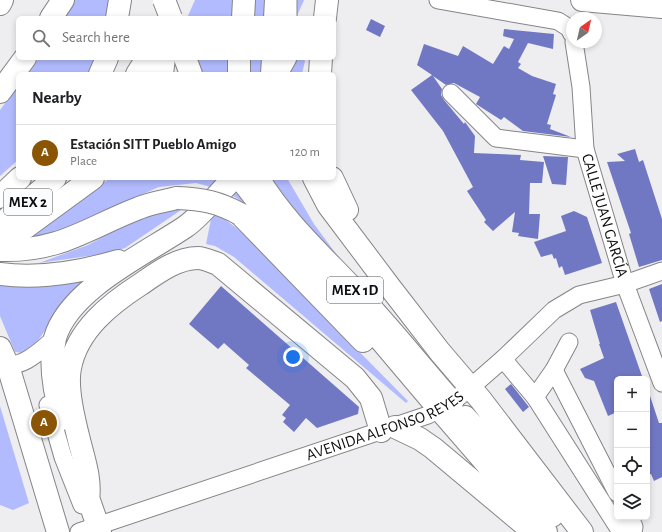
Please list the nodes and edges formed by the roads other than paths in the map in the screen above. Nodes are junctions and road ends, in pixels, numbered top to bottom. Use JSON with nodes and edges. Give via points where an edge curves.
{"nodes":[{"id":1,"x":2,"y":0,"type":"edge"},
{"id":2,"x":63,"y":0,"type":"edge"},
{"id":3,"x":120,"y":0,"type":"edge"},
{"id":4,"x":157,"y":0,"type":"edge"},
{"id":5,"x":164,"y":0,"type":"edge"},
{"id":6,"x":176,"y":0,"type":"edge"},
{"id":7,"x":244,"y":0,"type":"edge"},
{"id":8,"x":276,"y":0,"type":"edge"},
{"id":9,"x":288,"y":0,"type":"edge"},
{"id":10,"x":323,"y":0,"type":"edge"},
{"id":11,"x":327,"y":0,"type":"edge"},
{"id":12,"x":438,"y":0,"type":"edge"},
{"id":13,"x":582,"y":0,"type":"edge"},
{"id":14,"x":643,"y":0,"type":"edge"},
{"id":15,"x":662,"y":2,"type":"edge"},
{"id":16,"x":0,"y":4,"type":"edge"},
{"id":17,"x":662,"y":7,"type":"edge"},
{"id":18,"x":52,"y":16,"type":"edge"},
{"id":19,"x":117,"y":16,"type":"edge"},
{"id":20,"x":160,"y":16,"type":"edge"},
{"id":21,"x":168,"y":16,"type":"edge"},
{"id":22,"x":169,"y":16,"type":"edge"},
{"id":23,"x":243,"y":16,"type":"edge"},
{"id":24,"x":275,"y":16,"type":"edge"},
{"id":25,"x":288,"y":16,"type":"edge"},
{"id":26,"x":313,"y":16,"type":"edge"},
{"id":27,"x":325,"y":16,"type":"edge"},
{"id":28,"x":566,"y":26,"type":"edge"},
{"id":29,"x":575,"y":48,"type":"edge"},
{"id":30,"x":24,"y":60,"type":"edge"},
{"id":31,"x":106,"y":60,"type":"edge"},
{"id":32,"x":146,"y":60,"type":"edge"},
{"id":33,"x":164,"y":60,"type":"edge"},
{"id":34,"x":186,"y":60,"type":"edge"},
{"id":35,"x":239,"y":60,"type":"edge"},
{"id":36,"x":273,"y":60,"type":"edge"},
{"id":37,"x":277,"y":60,"type":"edge"},
{"id":38,"x":287,"y":60,"type":"edge"},
{"id":39,"x":320,"y":60,"type":"edge"},
{"id":40,"x":101,"y":72,"type":"edge"},
{"id":41,"x":138,"y":72,"type":"edge"},
{"id":42,"x":162,"y":72,"type":"edge"},
{"id":43,"x":190,"y":72,"type":"edge"},
{"id":44,"x":239,"y":72,"type":"edge"},
{"id":45,"x":273,"y":72,"type":"edge"},
{"id":46,"x":274,"y":72,"type":"edge"},
{"id":47,"x":280,"y":72,"type":"edge"},
{"id":48,"x":320,"y":72,"type":"edge"},
{"id":49,"x":0,"y":92,"type":"edge"},
{"id":50,"x":451,"y":93,"type":"dead end"},
{"id":51,"x":585,"y":149,"type":"junction"},
{"id":52,"x":18,"y":180,"type":"edge"},
{"id":53,"x":53,"y":180,"type":"edge"},
{"id":54,"x":90,"y":180,"type":"edge"},
{"id":55,"x":240,"y":180,"type":"edge"},
{"id":56,"x":244,"y":180,"type":"edge"},
{"id":57,"x":315,"y":180,"type":"edge"},
{"id":58,"x":333,"y":180,"type":"edge"},
{"id":59,"x":0,"y":197,"type":"edge"},
{"id":60,"x":4,"y":240,"type":"edge"},
{"id":61,"x":141,"y":254,"type":"junction"},
{"id":62,"x":662,"y":271,"type":"edge"},
{"id":63,"x":0,"y":274,"type":"edge"},
{"id":64,"x":626,"y":284,"type":"junction"},
{"id":65,"x":389,"y":286,"type":"junction"},
{"id":66,"x":55,"y":338,"type":"junction"},
{"id":67,"x":569,"y":342,"type":"dead end"},
{"id":68,"x":3,"y":359,"type":"edge"},
{"id":69,"x":503,"y":359,"type":"junction"},
{"id":70,"x":554,"y":370,"type":"junction"},
{"id":71,"x":662,"y":383,"type":"edge"},
{"id":72,"x":471,"y":387,"type":"junction"},
{"id":73,"x":535,"y":398,"type":"junction"},
{"id":74,"x":439,"y":409,"type":"junction"},
{"id":75,"x":388,"y":429,"type":"junction"},
{"id":76,"x":614,"y":486,"type":"edge"},
{"id":77,"x":88,"y":500,"type":"junction"},
{"id":78,"x":631,"y":520,"type":"edge"},
{"id":79,"x":92,"y":530,"type":"edge"},
{"id":80,"x":536,"y":531,"type":"edge"},
{"id":81,"x":58,"y":532,"type":"edge"},
{"id":82,"x":68,"y":532,"type":"edge"},
{"id":83,"x":565,"y":532,"type":"edge"},
{"id":84,"x":582,"y":532,"type":"edge"},
{"id":85,"x":621,"y":532,"type":"edge"},
{"id":86,"x":633,"y":532,"type":"edge"}],
"edges":[{"from":1,"to":16,"type":"main road"},
{"from":2,"to":18,"type":"main road"},
{"from":3,"to":19,"type":"main road"},
{"from":4,"to":20,"type":"main road"},
{"from":5,"to":22,"type":"main road","bridge":true},
{"from":6,"to":21,"type":"main road"},
{"from":7,"to":23,"type":"main road"},
{"from":8,"to":24,"type":"main road"},
{"from":9,"to":25,"type":"street"},
{"from":10,"to":26,"type":"street"},
{"from":11,"to":27,"type":"main road"},
{"from":12,"to":28,"type":"street","via":[[558,21]]},
{"from":13,"to":17,"type":"main road"},
{"from":14,"to":15,"type":"main road"},
{"from":29,"to":51,"type":"street","name":"CALLE JUAN GARCÍA","via":[[581,87]]},
{"from":30,"to":49,"type":"main road"},
{"from":31,"to":40,"type":"main road"},
{"from":32,"to":41,"type":"main road"},
{"from":33,"to":42,"type":"main road"},
{"from":34,"to":43,"type":"main road"},
{"from":35,"to":44,"type":"main road"},
{"from":36,"to":45,"type":"main road"},
{"from":37,"to":46,"type":"street"},
{"from":38,"to":47,"type":"street"},
{"from":39,"to":48,"type":"main road"},
{"from":50,"to":51,"type":"street","via":[[496,138]]},
{"from":51,"to":64,"type":"street","name":"CALLE JUAN GARCÍA"},
{"from":52,"to":59,"type":"main road"},
{"from":53,"to":60,"type":"main road","number":"MEX 2"},
{"from":54,"to":60,"type":"main road"},
{"from":55,"to":61,"type":"main road","via":[[228,184],[186,226]]},
{"from":56,"to":74,"type":"main road","number":"MEX 1D","via":[[273,203],[361,297]]},
{"from":57,"to":65,"type":"main road","via":[[328,205]]},
{"from":58,"to":65,"type":"main road","via":[[357,232]]},
{"from":60,"to":74,"type":"main road","bridge":true,"via":[[31,249],[53,246],[140,208],[178,198],[221,204],[240,214],[348,324]]},
{"from":61,"to":63,"type":"main road","via":[[91,269],[27,275]]},
{"from":61,"to":66,"type":"main road","via":[[90,289],[71,311]]},
{"from":62,"to":64,"type":"street","name":"AVENIDA ALFONSO REYES"},
{"from":64,"to":69,"type":"street","name":"AVENIDA ALFONSO REYES","via":[[579,295],[554,310]]},
{"from":64,"to":71,"type":"street","name":"CALLE JUAN GARCÍA"},
{"from":65,"to":72,"type":"main road","via":[[440,352]]},
{"from":66,"to":68,"type":"street","via":[[22,363]]},
{"from":66,"to":77,"type":"main road","via":[[55,388]]},
{"from":66,"to":79,"type":"street","via":[[45,360],[46,395],[63,458]]},
{"from":67,"to":70,"type":"street"},
{"from":68,"to":81,"type":"main road"},
{"from":68,"to":82,"type":"street","via":[[23,386]]},
{"from":69,"to":72,"type":"street","name":"AVENIDA ALFONSO REYES"},
{"from":69,"to":73,"type":"street"},
{"from":70,"to":73,"type":"street"},
{"from":70,"to":76,"type":"street"},
{"from":72,"to":74,"type":"street","name":"AVENIDA ALFONSO REYES"},
{"from":72,"to":84,"type":"main road"},
{"from":73,"to":85,"type":"street"},
{"from":74,"to":75,"type":"street","name":"AVENIDA ALFONSO REYES"},
{"from":74,"to":80,"type":"main road"},
{"from":74,"to":83,"type":"main road","via":[[524,481]]},
{"from":75,"to":77,"type":"main road","via":[[371,398],[355,378],[218,264],[199,258],[181,261],[162,270],[104,310],[77,348],[70,368],[71,392],[90,484]]},
{"from":75,"to":79,"type":"street","name":"AVENIDA ALFONSO REYES"},
{"from":75,"to":80,"type":"main road","via":[[420,439]]},
{"from":77,"to":79,"type":"main road"},
{"from":78,"to":86,"type":"street"}]}
